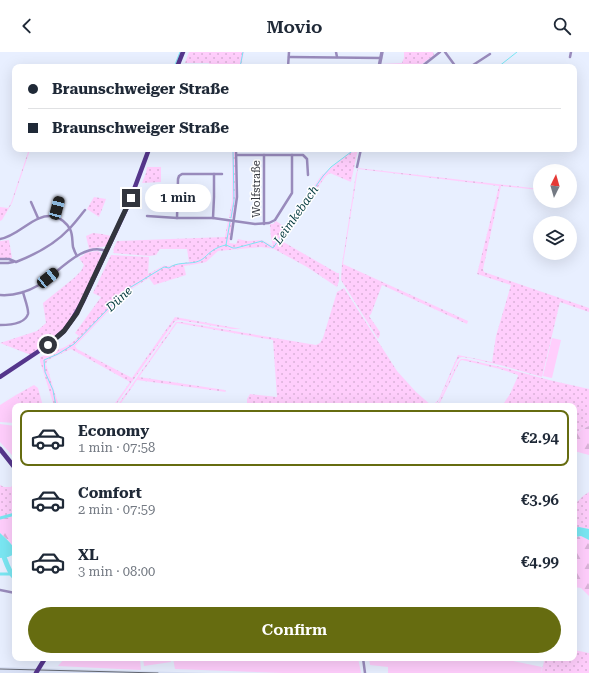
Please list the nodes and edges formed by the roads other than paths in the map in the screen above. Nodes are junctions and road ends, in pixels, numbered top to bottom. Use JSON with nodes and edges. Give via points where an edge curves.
{"nodes":[{"id":1,"x":183,"y":52,"type":"edge"},
{"id":2,"x":289,"y":52,"type":"edge"},
{"id":3,"x":336,"y":52,"type":"edge"},
{"id":4,"x":382,"y":52,"type":"edge"},
{"id":5,"x":440,"y":52,"type":"edge"},
{"id":6,"x":445,"y":52,"type":"edge"},
{"id":7,"x":571,"y":52,"type":"edge"},
{"id":8,"x":490,"y":54,"type":"dead end"},
{"id":9,"x":289,"y":57,"type":"junction"},
{"id":10,"x":337,"y":57,"type":"junction"},
{"id":11,"x":570,"y":57,"type":"dead end"},
{"id":12,"x":381,"y":58,"type":"junction"},
{"id":13,"x":178,"y":64,"type":"edge"},
{"id":14,"x":288,"y":64,"type":"edge"},
{"id":15,"x":380,"y":64,"type":"edge"},
{"id":16,"x":425,"y":64,"type":"edge"},
{"id":17,"x":454,"y":64,"type":"edge"},
{"id":18,"x":475,"y":64,"type":"edge"},
{"id":19,"x":148,"y":152,"type":"edge"},
{"id":20,"x":236,"y":152,"type":"edge"},
{"id":21,"x":360,"y":152,"type":"edge"},
{"id":22,"x":237,"y":155,"type":"junction"},
{"id":23,"x":264,"y":155,"type":"junction"},
{"id":24,"x":292,"y":155,"type":"junction"},
{"id":25,"x":356,"y":167,"type":"dead end"},
{"id":26,"x":214,"y":174,"type":"junction"},
{"id":27,"x":222,"y":174,"type":"dead end"},
{"id":28,"x":308,"y":174,"type":"dead end"},
{"id":29,"x":60,"y":199,"type":"dead end"},
{"id":30,"x":31,"y":202,"type":"dead end"},
{"id":31,"x":85,"y":210,"type":"dead end"},
{"id":32,"x":147,"y":216,"type":"dead end"},
{"id":33,"x":55,"y":217,"type":"junction"},
{"id":34,"x":38,"y":218,"type":"junction"},
{"id":35,"x":177,"y":218,"type":"junction"},
{"id":36,"x":213,"y":218,"type":"junction"},
{"id":37,"x":234,"y":221,"type":"junction"},
{"id":38,"x":264,"y":224,"type":"junction"},
{"id":39,"x":70,"y":229,"type":"junction"},
{"id":40,"x":0,"y":239,"type":"edge"},
{"id":41,"x":231,"y":239,"type":"dead end"},
{"id":42,"x":106,"y":251,"type":"junction"},
{"id":43,"x":77,"y":256,"type":"junction"},
{"id":44,"x":0,"y":259,"type":"edge"},
{"id":45,"x":14,"y":262,"type":"junction"},
{"id":46,"x":0,"y":263,"type":"edge"},
{"id":47,"x":23,"y":292,"type":"junction"},
{"id":48,"x":0,"y":295,"type":"edge"},
{"id":49,"x":0,"y":325,"type":"edge"},
{"id":50,"x":0,"y":377,"type":"edge"},
{"id":51,"x":0,"y":449,"type":"edge"},
{"id":52,"x":12,"y":464,"type":"edge"},
{"id":53,"x":0,"y":590,"type":"edge"},
{"id":54,"x":12,"y":592,"type":"edge"},
{"id":55,"x":43,"y":661,"type":"edge"},
{"id":56,"x":363,"y":661,"type":"edge"},
{"id":57,"x":36,"y":673,"type":"edge"},
{"id":58,"x":365,"y":673,"type":"edge"}],
"edges":[{"from":1,"to":13,"type":"main road"},
{"from":2,"to":9,"type":"street"},
{"from":3,"to":10,"type":"street"},
{"from":4,"to":12,"type":"street"},
{"from":5,"to":16,"type":"street"},
{"from":6,"to":17,"type":"street"},
{"from":7,"to":11,"type":"street"},
{"from":8,"to":18,"type":"street"},
{"from":9,"to":10,"type":"street"},
{"from":9,"to":14,"type":"street"},
{"from":10,"to":12,"type":"street"},
{"from":12,"to":15,"type":"street"},
{"from":19,"to":42,"type":"main road","via":[[131,198]]},
{"from":20,"to":22,"type":"street"},
{"from":21,"to":25,"type":"street"},
{"from":22,"to":23,"type":"street"},
{"from":22,"to":37,"type":"street"},
{"from":23,"to":24,"type":"street"},
{"from":23,"to":38,"type":"street","name":"Wolfstraße"},
{"from":24,"to":28,"type":"street","via":[[306,157]]},
{"from":24,"to":38,"type":"street","via":[[291,194],[274,220]]},
{"from":26,"to":27,"type":"street"},
{"from":26,"to":35,"type":"street","via":[[179,176]]},
{"from":26,"to":36,"type":"street"},
{"from":29,"to":33,"type":"street"},
{"from":30,"to":34,"type":"street"},
{"from":31,"to":39,"type":"street"},
{"from":32,"to":35,"type":"street"},
{"from":33,"to":34,"type":"street"},
{"from":33,"to":39,"type":"street"},
{"from":34,"to":40,"type":"street"},
{"from":35,"to":36,"type":"street"},
{"from":36,"to":37,"type":"street"},
{"from":37,"to":38,"type":"street"},
{"from":37,"to":41,"type":"street"},
{"from":39,"to":43,"type":"street","via":[[73,249]]},
{"from":39,"to":45,"type":"street","via":[[50,244]]},
{"from":42,"to":43,"type":"street","via":[[90,250]]},
{"from":42,"to":50,"type":"main road","via":[[83,301],[64,331]]},
{"from":43,"to":47,"type":"street","via":[[40,284]]},
{"from":44,"to":45,"type":"street"},
{"from":45,"to":46,"type":"street"},
{"from":47,"to":48,"type":"street"},
{"from":47,"to":49,"type":"street","via":[[28,310],[24,320]]},
{"from":51,"to":52,"type":"main road"},
{"from":53,"to":54,"type":"street"},
{"from":55,"to":57,"type":"main road","bridge":true},
{"from":56,"to":58,"type":"street"}]}
